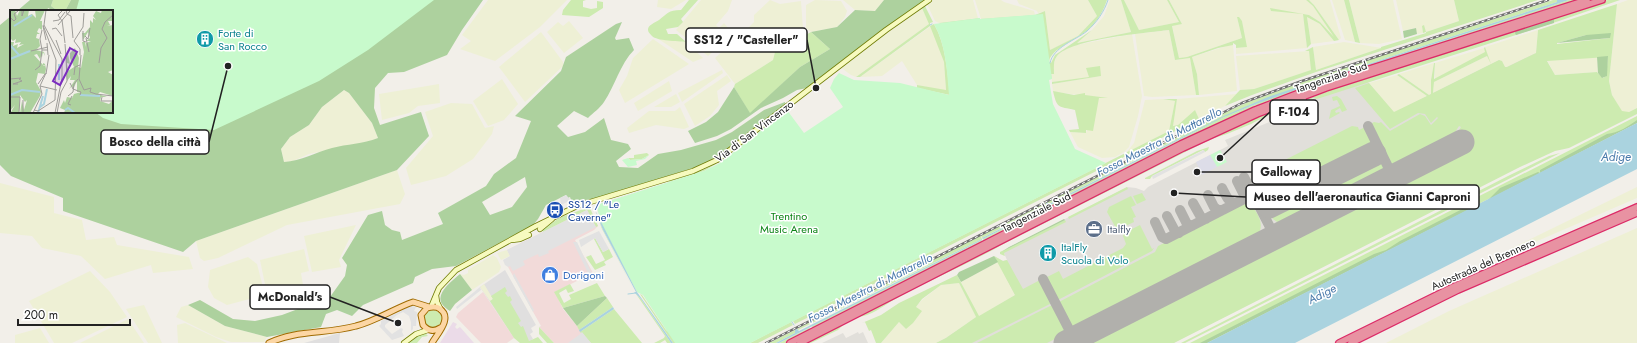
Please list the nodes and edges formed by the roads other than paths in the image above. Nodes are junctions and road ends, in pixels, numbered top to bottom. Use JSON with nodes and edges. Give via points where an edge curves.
{"nodes":[{"id":1,"x":929,"y":0,"type":"edge"},
{"id":2,"x":1587,"y":0,"type":"edge"},
{"id":3,"x":1602,"y":0,"type":"edge"},
{"id":4,"x":1326,"y":88,"type":"junction"},
{"id":5,"x":1279,"y":118,"type":"dead end"},
{"id":6,"x":1637,"y":207,"type":"edge"},
{"id":7,"x":1637,"y":213,"type":"edge"},
{"id":8,"x":553,"y":217,"type":"junction"},
{"id":9,"x":540,"y":229,"type":"dead end"},
{"id":10,"x":529,"y":235,"type":"dead end"},
{"id":11,"x":509,"y":241,"type":"junction"},
{"id":12,"x":436,"y":293,"type":"junction"},
{"id":13,"x":416,"y":302,"type":"junction"},
{"id":14,"x":430,"y":307,"type":"junction"},
{"id":15,"x":441,"y":310,"type":"junction"},
{"id":16,"x":422,"y":313,"type":"junction"},
{"id":17,"x":421,"y":322,"type":"junction"},
{"id":18,"x":440,"y":328,"type":"junction"},
{"id":19,"x":428,"y":330,"type":"junction"},
{"id":20,"x":416,"y":334,"type":"junction"},
{"id":21,"x":269,"y":343,"type":"edge"},
{"id":22,"x":404,"y":343,"type":"edge"},
{"id":23,"x":430,"y":343,"type":"edge"},
{"id":24,"x":790,"y":343,"type":"edge"},
{"id":25,"x":800,"y":343,"type":"edge"},
{"id":26,"x":1339,"y":343,"type":"edge"},
{"id":27,"x":1351,"y":343,"type":"edge"}],
"edges":[{"from":1,"to":8,"type":"main road","name":"Via di San Vincenzo","via":[[712,163],[577,206]]},
{"from":2,"to":24,"type":"highway","name":"Tangenziale Sud","via":[[1326,83],[1255,110],[1181,144]]},
{"from":3,"to":4,"type":"highway","name":"Tangenziale Sud"},
{"from":4,"to":5,"type":"highway","via":[[1281,112]]},
{"from":4,"to":25,"type":"highway","name":"Tangenziale Sud","via":[[1257,114],[1195,143]]},
{"from":6,"to":26,"type":"highway","name":"Autostrada del Brennero","via":[[1456,286]]},
{"from":7,"to":27,"type":"highway","name":"Autostrada del Brennero","via":[[1458,290]]},
{"from":8,"to":9,"type":"main road"},
{"from":8,"to":11,"type":"main road","name":"Via di San Vincenzo"},
{"from":10,"to":11,"type":"main road"},
{"from":11,"to":12,"type":"main road","name":"Via di San Vincenzo","via":[[456,270]]},
{"from":12,"to":14,"type":"main road","name":"Via di San Vincenzo"},
{"from":12,"to":15,"type":"main road"},
{"from":13,"to":14,"type":"main road"},
{"from":13,"to":16,"type":"main road"},
{"from":13,"to":21,"type":"main road","via":[[355,326],[289,336]]},
{"from":14,"to":15,"type":"main road"},
{"from":14,"to":16,"type":"main road"},
{"from":15,"to":18,"type":"main road","via":[[445,318],[444,325]]},
{"from":16,"to":17,"type":"main road"},
{"from":17,"to":19,"type":"main road"},
{"from":17,"to":20,"type":"main road","via":[[422,326]]},
{"from":18,"to":19,"type":"main road"},
{"from":18,"to":23,"type":"main road"},
{"from":19,"to":20,"type":"main road"},
{"from":19,"to":23,"type":"main road"},
{"from":20,"to":22,"type":"main road"}]}
